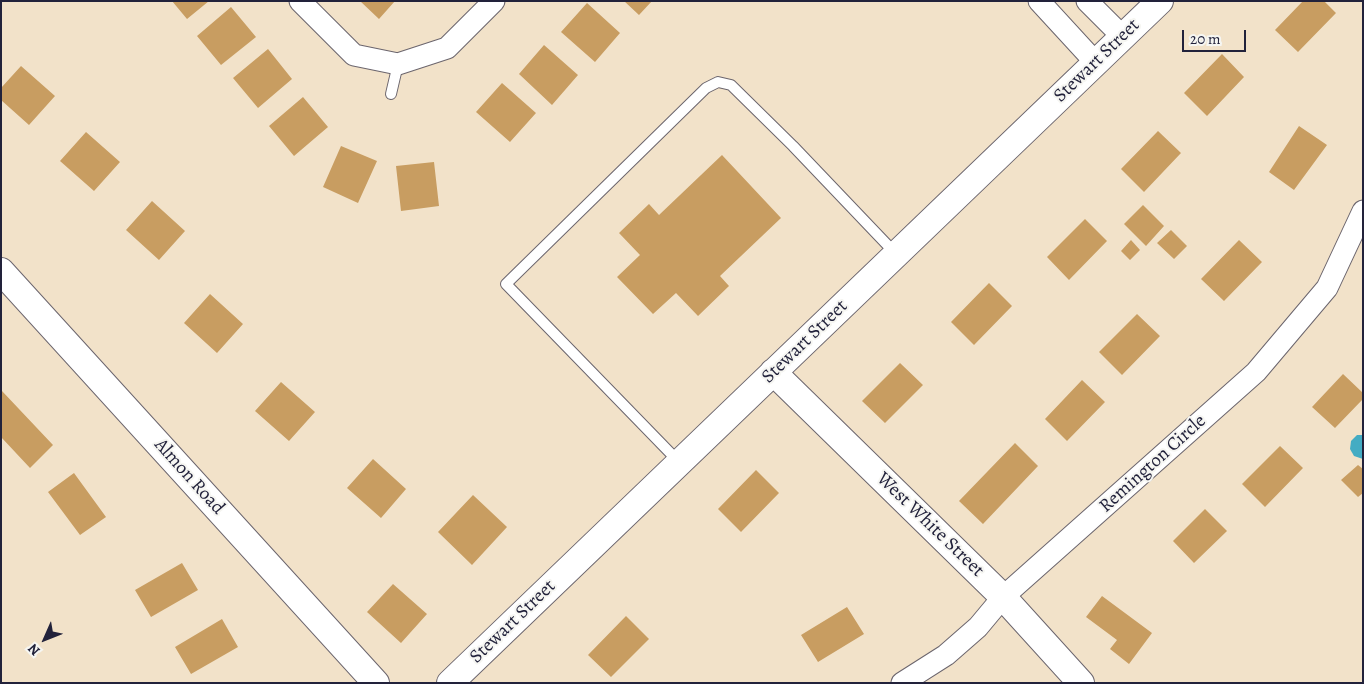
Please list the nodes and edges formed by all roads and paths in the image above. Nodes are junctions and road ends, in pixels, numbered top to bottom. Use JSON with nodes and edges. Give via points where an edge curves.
{"nodes":[{"id":1,"x":300,"y":1,"type":"edge"},
{"id":2,"x":494,"y":1,"type":"edge"},
{"id":3,"x":1039,"y":1,"type":"edge"},
{"id":4,"x":1087,"y":1,"type":"edge"},
{"id":5,"x":1160,"y":1,"type":"edge"},
{"id":6,"x":1123,"y":37,"type":"junction"},
{"id":7,"x":1096,"y":63,"type":"junction"},
{"id":8,"x":398,"y":64,"type":"junction"},
{"id":9,"x":391,"y":94,"type":"dead end"},
{"id":10,"x":1363,"y":211,"type":"edge"},
{"id":11,"x":896,"y":254,"type":"junction"},
{"id":12,"x":1,"y":272,"type":"edge"},
{"id":13,"x":774,"y":372,"type":"junction"},
{"id":14,"x":680,"y":462,"type":"junction"},
{"id":15,"x":1003,"y":596,"type":"junction"},
{"id":16,"x":376,"y":683,"type":"edge"},
{"id":17,"x":450,"y":683,"type":"edge"},
{"id":18,"x":902,"y":683,"type":"edge"},
{"id":19,"x":1081,"y":683,"type":"edge"}],
"edges":[{"from":1,"to":8,"type":"street","via":[[354,55]]},
{"from":2,"to":8,"type":"street","via":[[447,48]]},
{"from":3,"to":7,"type":"street"},
{"from":4,"to":6,"type":"street"},
{"from":5,"to":6,"type":"street","name":"Stewart Street"},
{"from":6,"to":7,"type":"street","name":"Stewart Street"},
{"from":7,"to":11,"type":"street","name":"Stewart Street"},
{"from":8,"to":9,"type":"lane"},
{"from":10,"to":15,"type":"street","name":"Remington Circle","via":[[1327,288],[1256,372]]},
{"from":11,"to":13,"type":"street","name":"Stewart Street"},
{"from":11,"to":14,"type":"lane","via":[[731,85],[718,82],[706,88],[506,284]]},
{"from":12,"to":16,"type":"street","name":"Almon Road"},
{"from":13,"to":14,"type":"street","name":"Stewart Street"},
{"from":13,"to":15,"type":"street","name":"West White Street"},
{"from":14,"to":17,"type":"street","name":"Stewart Street"},
{"from":15,"to":18,"type":"street","name":"Remington Circle","via":[[978,627]]},
{"from":15,"to":19,"type":"street","name":"West White Street"}]}
